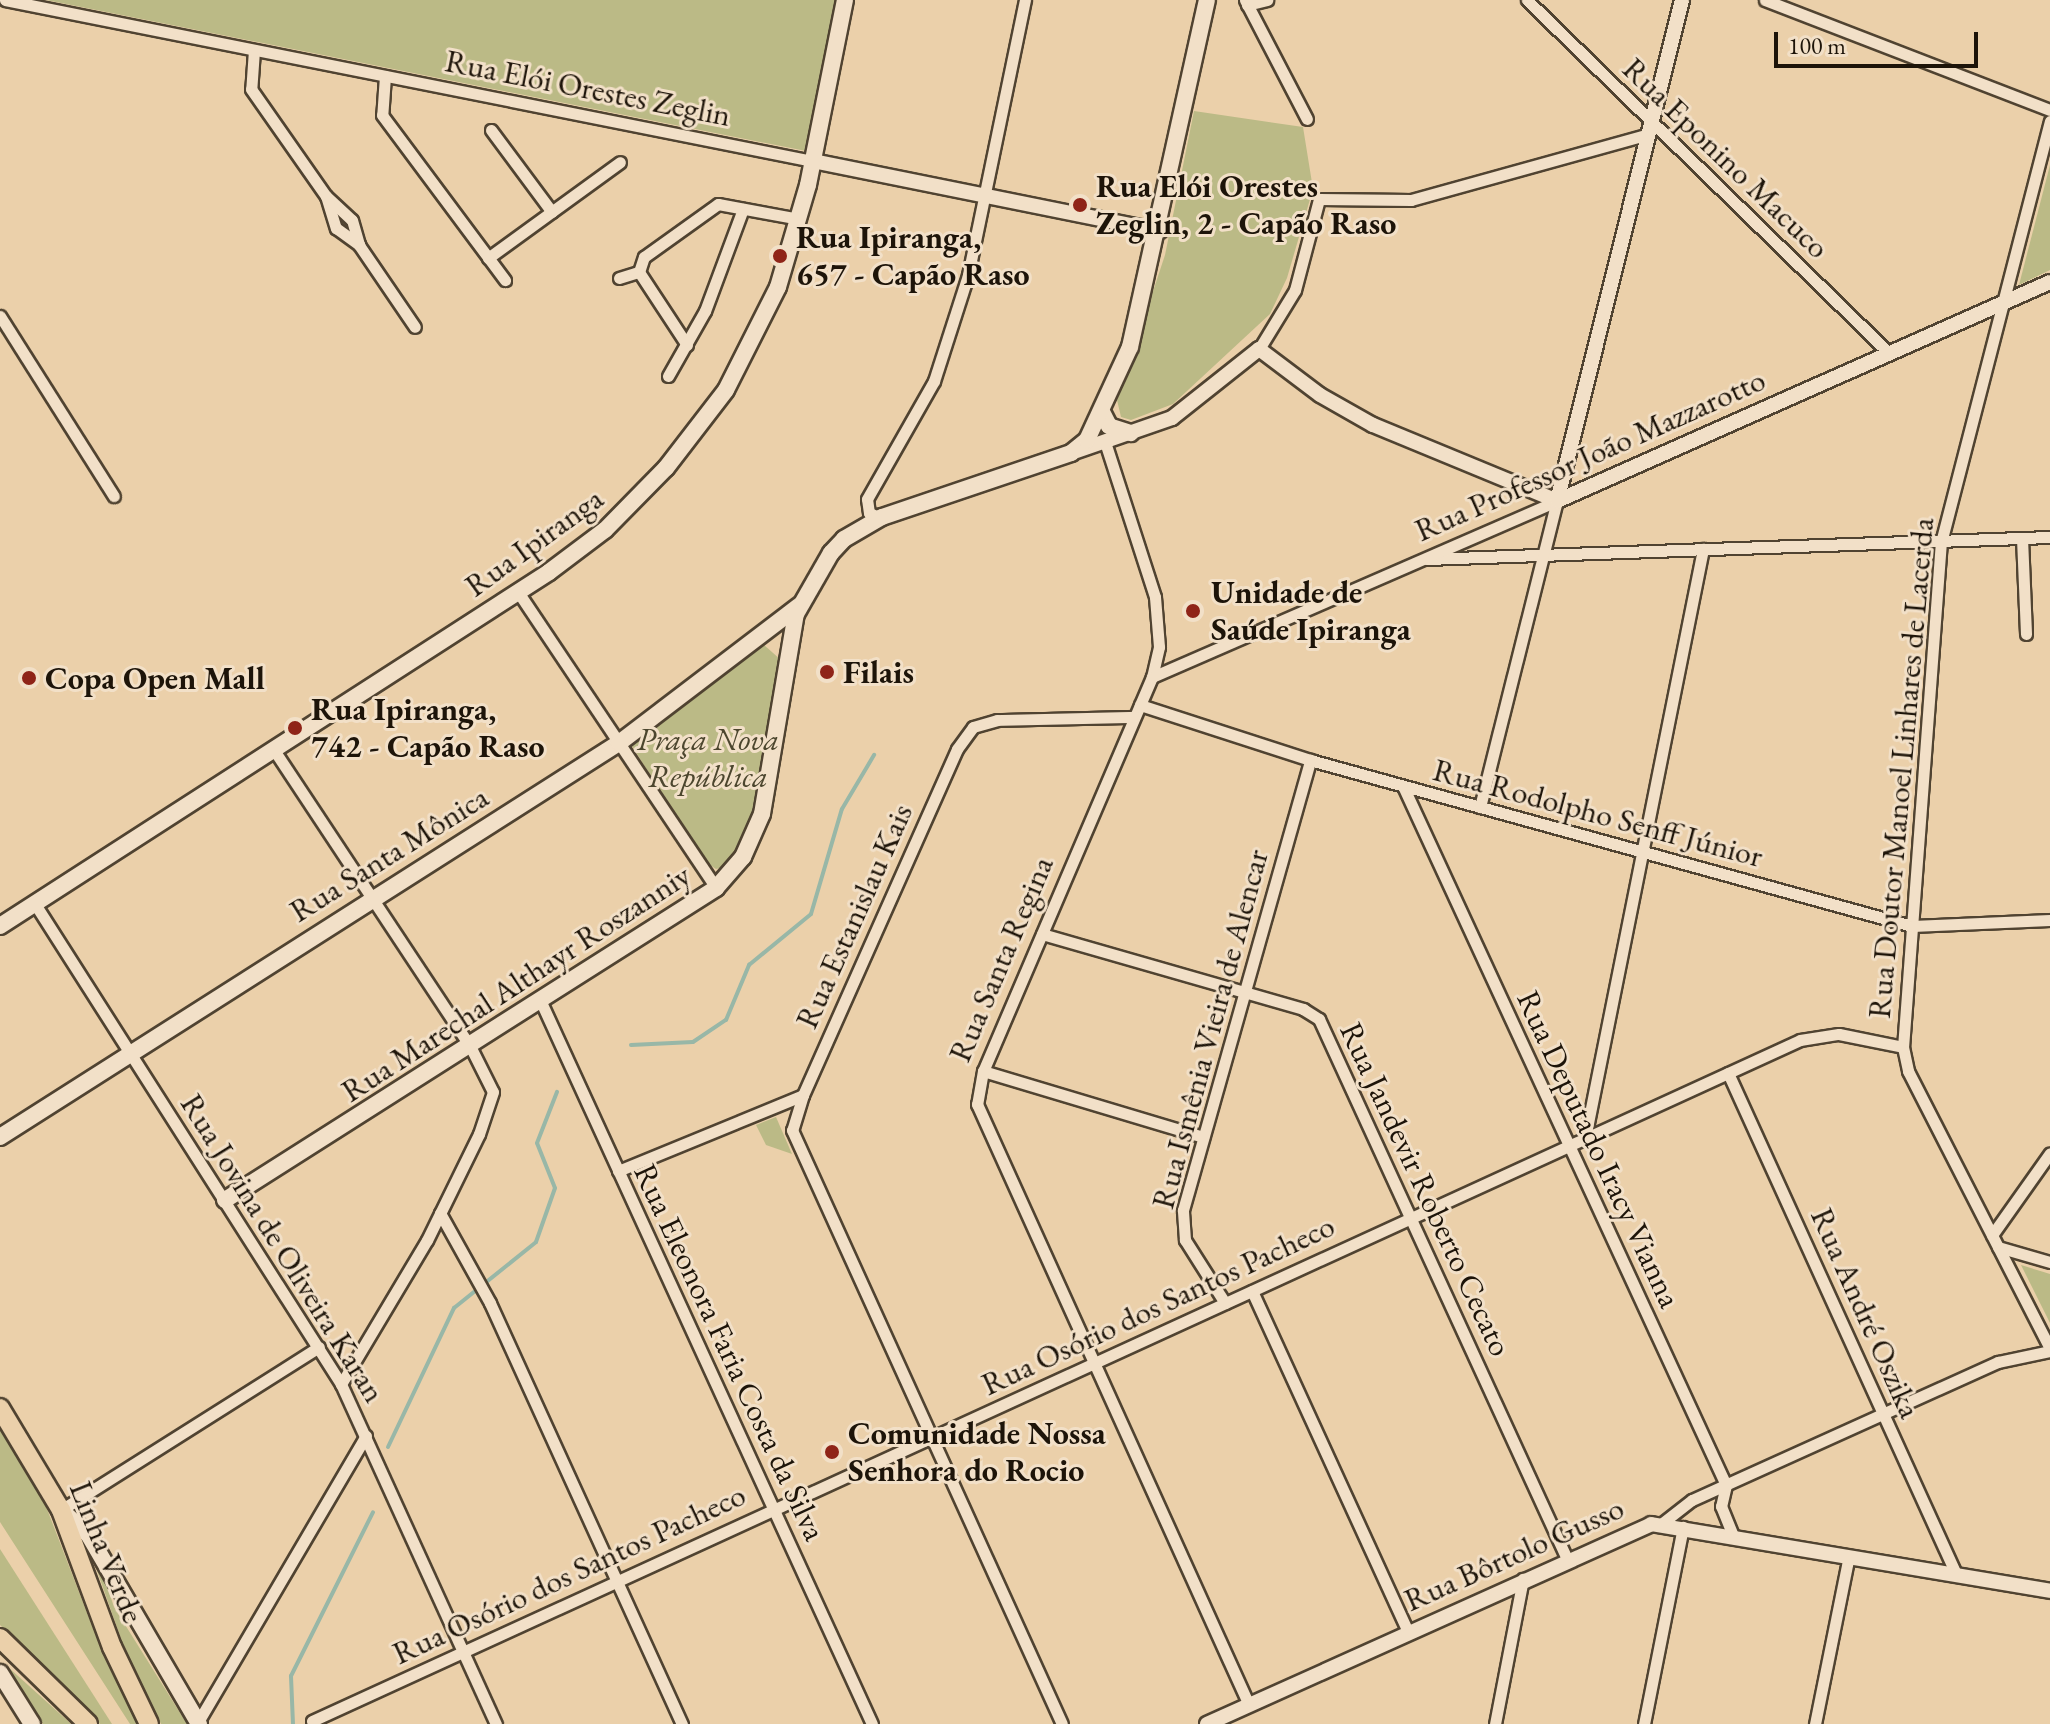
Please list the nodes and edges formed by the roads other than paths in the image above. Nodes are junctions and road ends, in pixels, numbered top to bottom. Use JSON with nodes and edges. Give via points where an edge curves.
{"nodes":[{"id":1,"x":5,"y":0,"type":"edge"},
{"id":2,"x":845,"y":0,"type":"edge"},
{"id":3,"x":1025,"y":0,"type":"edge"},
{"id":4,"x":1207,"y":0,"type":"edge"},
{"id":5,"x":1267,"y":0,"type":"edge"},
{"id":6,"x":1527,"y":0,"type":"edge"},
{"id":7,"x":1682,"y":0,"type":"edge"},
{"id":8,"x":1765,"y":0,"type":"edge"},
{"id":9,"x":1246,"y":3,"type":"edge"},
{"id":10,"x":254,"y":50,"type":"junction"},
{"id":11,"x":385,"y":76,"type":"junction"},
{"id":12,"x":2050,"y":110,"type":"edge"},
{"id":13,"x":1307,"y":119,"type":"dead end"},
{"id":14,"x":2050,"y":121,"type":"edge"},
{"id":15,"x":1650,"y":128,"type":"junction"},
{"id":16,"x":491,"y":130,"type":"dead end"},
{"id":17,"x":813,"y":161,"type":"junction"},
{"id":18,"x":620,"y":162,"type":"dead end"},
{"id":19,"x":986,"y":196,"type":"junction"},
{"id":20,"x":743,"y":209,"type":"junction"},
{"id":21,"x":552,"y":212,"type":"junction"},
{"id":22,"x":799,"y":219,"type":"junction"},
{"id":23,"x":1160,"y":231,"type":"junction"},
{"id":24,"x":488,"y":258,"type":"junction"},
{"id":25,"x":639,"y":272,"type":"junction"},
{"id":26,"x":619,"y":278,"type":"dead end"},
{"id":27,"x":505,"y":280,"type":"dead end"},
{"id":28,"x":2050,"y":282,"type":"edge"},
{"id":29,"x":2004,"y":302,"type":"junction"},
{"id":30,"x":0,"y":316,"type":"edge"},
{"id":31,"x":415,"y":327,"type":"dead end"},
{"id":32,"x":687,"y":345,"type":"junction"},
{"id":33,"x":1259,"y":349,"type":"junction"},
{"id":34,"x":1889,"y":353,"type":"junction"},
{"id":35,"x":668,"y":376,"type":"dead end"},
{"id":36,"x":1102,"y":412,"type":"junction"},
{"id":37,"x":1131,"y":433,"type":"junction"},
{"id":38,"x":1105,"y":442,"type":"junction"},
{"id":39,"x":1071,"y":453,"type":"junction"},
{"id":40,"x":114,"y":496,"type":"dead end"},
{"id":41,"x":1557,"y":501,"type":"junction"},
{"id":42,"x":881,"y":518,"type":"junction"},
{"id":43,"x":2050,"y":537,"type":"edge"},
{"id":44,"x":2022,"y":538,"type":"junction"},
{"id":45,"x":1941,"y":541,"type":"junction"},
{"id":46,"x":1703,"y":549,"type":"junction"},
{"id":47,"x":1543,"y":554,"type":"junction"},
{"id":48,"x":1426,"y":559,"type":"junction"},
{"id":49,"x":518,"y":592,"type":"junction"},
{"id":50,"x":799,"y":606,"type":"junction"},
{"id":51,"x":2026,"y":634,"type":"dead end"},
{"id":52,"x":1152,"y":677,"type":"junction"},
{"id":53,"x":1140,"y":705,"type":"junction"},
{"id":54,"x":1134,"y":717,"type":"junction"},
{"id":55,"x":619,"y":743,"type":"junction"},
{"id":56,"x":274,"y":750,"type":"junction"},
{"id":57,"x":1310,"y":760,"type":"junction"},
{"id":58,"x":1403,"y":786,"type":"junction"},
{"id":59,"x":1480,"y":807,"type":"junction"},
{"id":60,"x":1642,"y":852,"type":"junction"},
{"id":61,"x":716,"y":888,"type":"junction"},
{"id":62,"x":372,"y":898,"type":"junction"},
{"id":63,"x":35,"y":904,"type":"junction"},
{"id":64,"x":2050,"y":920,"type":"edge"},
{"id":65,"x":0,"y":926,"type":"edge"},
{"id":66,"x":1912,"y":926,"type":"junction"},
{"id":67,"x":1042,"y":934,"type":"junction"},
{"id":68,"x":1244,"y":992,"type":"junction"},
{"id":69,"x":541,"y":1002,"type":"junction"},
{"id":70,"x":470,"y":1046,"type":"junction"},
{"id":71,"x":1903,"y":1047,"type":"junction"},
{"id":72,"x":130,"y":1053,"type":"junction"},
{"id":73,"x":983,"y":1071,"type":"junction"},
{"id":74,"x":1728,"y":1073,"type":"junction"},
{"id":75,"x":803,"y":1095,"type":"junction"},
{"id":76,"x":0,"y":1137,"type":"edge"},
{"id":77,"x":1203,"y":1137,"type":"junction"},
{"id":78,"x":1585,"y":1138,"type":"junction"},
{"id":79,"x":1569,"y":1146,"type":"junction"},
{"id":80,"x":2050,"y":1153,"type":"edge"},
{"id":81,"x":618,"y":1171,"type":"junction"},
{"id":82,"x":225,"y":1200,"type":"junction"},
{"id":83,"x":440,"y":1213,"type":"junction"},
{"id":84,"x":1411,"y":1218,"type":"junction"},
{"id":85,"x":1992,"y":1235,"type":"junction"},
{"id":86,"x":1998,"y":1247,"type":"junction"},
{"id":87,"x":2050,"y":1262,"type":"edge"},
{"id":88,"x":1252,"y":1291,"type":"junction"},
{"id":89,"x":1225,"y":1303,"type":"junction"},
{"id":90,"x":319,"y":1347,"type":"junction"},
{"id":91,"x":2050,"y":1350,"type":"edge"},
{"id":92,"x":1094,"y":1363,"type":"junction"},
{"id":93,"x":341,"y":1384,"type":"junction"},
{"id":94,"x":0,"y":1408,"type":"edge"},
{"id":95,"x":1883,"y":1414,"type":"junction"},
{"id":96,"x":366,"y":1436,"type":"junction"},
{"id":97,"x":932,"y":1437,"type":"junction"},
{"id":98,"x":1726,"y":1485,"type":"junction"},
{"id":99,"x":61,"y":1510,"type":"junction"},
{"id":100,"x":774,"y":1510,"type":"junction"},
{"id":101,"x":1661,"y":1524,"type":"junction"},
{"id":102,"x":1683,"y":1527,"type":"junction"},
{"id":103,"x":1733,"y":1536,"type":"junction"},
{"id":104,"x":1849,"y":1556,"type":"junction"},
{"id":105,"x":1567,"y":1559,"type":"junction"},
{"id":106,"x":1956,"y":1574,"type":"junction"},
{"id":107,"x":1523,"y":1579,"type":"junction"},
{"id":108,"x":617,"y":1581,"type":"junction"},
{"id":109,"x":2050,"y":1591,"type":"edge"},
{"id":110,"x":1408,"y":1632,"type":"junction"},
{"id":111,"x":0,"y":1638,"type":"edge"},
{"id":112,"x":464,"y":1651,"type":"junction"},
{"id":113,"x":0,"y":1673,"type":"edge"},
{"id":114,"x":1249,"y":1705,"type":"junction"},
{"id":115,"x":312,"y":1721,"type":"dead end"},
{"id":116,"x":1216,"y":1722,"type":"edge"},
{"id":117,"x":198,"y":1723,"type":"edge"},
{"id":118,"x":32,"y":1724,"type":"edge"},
{"id":119,"x":88,"y":1724,"type":"edge"},
{"id":120,"x":149,"y":1724,"type":"edge"},
{"id":121,"x":496,"y":1724,"type":"edge"},
{"id":122,"x":682,"y":1724,"type":"edge"},
{"id":123,"x":872,"y":1724,"type":"edge"},
{"id":124,"x":1062,"y":1724,"type":"edge"},
{"id":125,"x":1495,"y":1724,"type":"edge"},
{"id":126,"x":1644,"y":1724,"type":"edge"},
{"id":127,"x":1815,"y":1724,"type":"edge"}],
"edges":[{"from":1,"to":10,"type":"street","name":"Rua Elói Orestes Zeglin"},
{"from":2,"to":17,"type":"main road","name":"Rua Ipiranga"},
{"from":3,"to":19,"type":"street"},
{"from":4,"to":23,"type":"main road"},
{"from":5,"to":9,"type":"street"},
{"from":6,"to":15,"type":"street","name":"Rua Eponino Macuco"},
{"from":7,"to":15,"type":"street"},
{"from":8,"to":12,"type":"street"},
{"from":9,"to":13,"type":"street"},
{"from":10,"to":11,"type":"street","name":"Rua Elói Orestes Zeglin"},
{"from":10,"to":31,"type":"street","via":[[249,84],[326,196],[352,220],[359,245]]},
{"from":11,"to":17,"type":"street","name":"Rua Elói Orestes Zeglin"},
{"from":11,"to":24,"type":"street","via":[[382,115]]},
{"from":14,"to":29,"type":"street","name":"Rua Doutor Manoel Linhares de Lacerda"},
{"from":15,"to":33,"type":"street","name":"Rua Marechal Althayr Roszanniy","via":[[1411,200],[1319,199],[1295,290]]},
{"from":15,"to":34,"type":"street","name":"Rua Eponino Macuco"},
{"from":15,"to":41,"type":"street"},
{"from":16,"to":21,"type":"street"},
{"from":17,"to":19,"type":"street","name":"Rua Elói Orestes Zeglin"},
{"from":17,"to":22,"type":"main road","name":"Rua Ipiranga"},
{"from":18,"to":21,"type":"street"},
{"from":19,"to":23,"type":"street","name":"Rua Elói Orestes Zeglin"},
{"from":19,"to":42,"type":"street","via":[[938,370],[892,463],[870,495],[867,510]]},
{"from":20,"to":22,"type":"street"},
{"from":20,"to":25,"type":"street","via":[[718,204],[651,250]]},
{"from":20,"to":32,"type":"street","via":[[718,283]]},
{"from":21,"to":24,"type":"street"},
{"from":22,"to":49,"type":"main road","name":"Rua Ipiranga","via":[[763,322],[704,421],[605,530]]},
{"from":23,"to":36,"type":"main road","via":[[1130,347]]},
{"from":24,"to":27,"type":"street"},
{"from":25,"to":26,"type":"street"},
{"from":25,"to":32,"type":"street"},
{"from":28,"to":29,"type":"street","name":"Rua Professor João Mazzarotto"},
{"from":29,"to":34,"type":"street","name":"Rua Professor João Mazzarotto"},
{"from":29,"to":45,"type":"street","name":"Rua Doutor Manoel Linhares de Lacerda"},
{"from":30,"to":40,"type":"street"},
{"from":32,"to":35,"type":"street"},
{"from":33,"to":37,"type":"street","name":"Rua Marechal Althayr Roszanniy","via":[[1190,407]]},
{"from":33,"to":41,"type":"street","via":[[1320,395],[1373,425]]},
{"from":34,"to":41,"type":"street","name":"Rua Professor João Mazzarotto"},
{"from":36,"to":37,"type":"main road","via":[[1109,426]]},
{"from":36,"to":39,"type":"main road","via":[[1087,440]]},
{"from":37,"to":38,"type":"street","name":"Rua Marechal Althayr Roszanniy"},
{"from":38,"to":39,"type":"street","name":"Rua Marechal Althayr Roszanniy"},
{"from":38,"to":52,"type":"street","name":"Rua Santa Regina","via":[[1159,612]]},
{"from":39,"to":42,"type":"main road","name":"Rua Marechal Althayr Roszanniy"},
{"from":41,"to":47,"type":"street"},
{"from":41,"to":48,"type":"street","name":"Rua Professor João Mazzarotto"},
{"from":42,"to":50,"type":"main road","name":"Rua Marechal Althayr Roszanniy","via":[[844,539],[815,573]]},
{"from":43,"to":44,"type":"street"},
{"from":44,"to":45,"type":"street"},
{"from":44,"to":51,"type":"street"},
{"from":45,"to":46,"type":"street"},
{"from":45,"to":66,"type":"street","name":"Rua Doutor Manoel Linhares de Lacerda"},
{"from":46,"to":47,"type":"street"},
{"from":46,"to":60,"type":"street"},
{"from":47,"to":48,"type":"street"},
{"from":47,"to":59,"type":"street"},
{"from":48,"to":52,"type":"street","name":"Rua Professor João Mazzarotto"},
{"from":49,"to":55,"type":"street"},
{"from":49,"to":56,"type":"main road","name":"Rua Ipiranga"},
{"from":50,"to":55,"type":"main road","name":"Rua Santa Mônica"},
{"from":50,"to":61,"type":"main road","name":"Rua Marechal Althayr Roszanniy","via":[[762,814],[743,857]]},
{"from":52,"to":53,"type":"street","name":"Rua Santa Regina"},
{"from":53,"to":54,"type":"street","name":"Rua Santa Regina"},
{"from":53,"to":57,"type":"street","name":"Rua Rodolpho Senff Júnior"},
{"from":54,"to":67,"type":"street","name":"Rua Santa Regina"},
{"from":54,"to":75,"type":"street","name":"Rua Estanislau Kais","via":[[997,720],[973,727],[965,736]]},
{"from":55,"to":61,"type":"street"},
{"from":55,"to":62,"type":"main road","name":"Rua Santa Mônica"},
{"from":56,"to":62,"type":"street"},
{"from":56,"to":63,"type":"main road","name":"Rua Ipiranga"},
{"from":57,"to":58,"type":"street","name":"Rua Rodolpho Senff Júnior"},
{"from":57,"to":68,"type":"street","name":"Rua Ismênia Vieira de Alencar"},
{"from":58,"to":59,"type":"street","name":"Rua Rodolpho Senff Júnior"},
{"from":58,"to":79,"type":"street","name":"Rua Deputado Iracy Vianna"},
{"from":59,"to":60,"type":"street","name":"Rua Rodolpho Senff Júnior"},
{"from":60,"to":66,"type":"street","name":"Rua Rodolpho Senff Júnior"},
{"from":60,"to":78,"type":"street"},
{"from":61,"to":69,"type":"main road","name":"Rua Marechal Althayr Roszanniy"},
{"from":62,"to":70,"type":"street"},
{"from":62,"to":72,"type":"main road","name":"Rua Santa Mônica"},
{"from":63,"to":65,"type":"main road","name":"Rua Ipiranga"},
{"from":63,"to":72,"type":"street","name":"Rua Jovina de Oliveira Karan"},
{"from":64,"to":66,"type":"street","name":"Rua Rodolpho Senff Júnior"},
{"from":66,"to":71,"type":"street","name":"Rua Doutor Manoel Linhares de Lacerda"},
{"from":67,"to":68,"type":"street","name":"Rua Jandevir Roberto Cecato"},
{"from":67,"to":73,"type":"street","name":"Rua Santa Regina"},
{"from":68,"to":77,"type":"street","name":"Rua Ismênia Vieira de Alencar"},
{"from":68,"to":84,"type":"street","name":"Rua Jandevir Roberto Cecato","via":[[1303,1009],[1323,1024]]},
{"from":69,"to":70,"type":"main road","name":"Rua Marechal Althayr Roszanniy"},
{"from":69,"to":81,"type":"street","name":"Rua Eleonora Faria Costa da Silva"},
{"from":70,"to":82,"type":"main road","name":"Rua Marechal Althayr Roszanniy"},
{"from":70,"to":83,"type":"street","via":[[491,1083],[491,1103]]},
{"from":71,"to":74,"type":"street","name":"Rua Osório dos Santos Pacheco","via":[[1827,1034],[1800,1040]]},
{"from":71,"to":85,"type":"street","name":"Rua Doutor Manoel Linhares de Lacerda","via":[[1908,1071]]},
{"from":72,"to":76,"type":"main road","name":"Rua Santa Mônica"},
{"from":72,"to":82,"type":"street","name":"Rua Jovina de Oliveira Karan"},
{"from":73,"to":77,"type":"street"},
{"from":73,"to":92,"type":"street","name":"Rua Santa Regina","via":[[977,1104]]},
{"from":74,"to":78,"type":"street","name":"Rua Osório dos Santos Pacheco"},
{"from":74,"to":95,"type":"street","name":"Rua André Oszika"},
{"from":75,"to":81,"type":"street"},
{"from":75,"to":97,"type":"street","name":"Rua Estanislau Kais","via":[[792,1130]]},
{"from":77,"to":89,"type":"street","name":"Rua Ismênia Vieira de Alencar","via":[[1183,1226],[1192,1254]]},
{"from":78,"to":79,"type":"street","name":"Rua Osório dos Santos Pacheco"},
{"from":79,"to":84,"type":"street","name":"Rua Osório dos Santos Pacheco"},
{"from":79,"to":98,"type":"street","name":"Rua Deputado Iracy Vianna"},
{"from":80,"to":85,"type":"street"},
{"from":81,"to":100,"type":"street","name":"Rua Eleonora Faria Costa da Silva"},
{"from":82,"to":90,"type":"street","name":"Rua Jovina de Oliveira Karan"},
{"from":83,"to":93,"type":"street"},
{"from":83,"to":108,"type":"street","via":[[490,1303]]},
{"from":84,"to":88,"type":"street","name":"Rua Osório dos Santos Pacheco"},
{"from":84,"to":105,"type":"street","name":"Rua Jandevir Roberto Cecato"},
{"from":85,"to":86,"type":"street","name":"Rua Doutor Manoel Linhares de Lacerda"},
{"from":86,"to":87,"type":"street"},
{"from":86,"to":91,"type":"street","name":"Rua Doutor Manoel Linhares de Lacerda"},
{"from":88,"to":89,"type":"street","name":"Rua Osório dos Santos Pacheco"},
{"from":88,"to":110,"type":"street"},
{"from":89,"to":92,"type":"street","name":"Rua Osório dos Santos Pacheco"},
{"from":90,"to":93,"type":"street","name":"Rua Jovina de Oliveira Karan"},
{"from":90,"to":99,"type":"street"},
{"from":91,"to":95,"type":"street","via":[[1998,1362]]},
{"from":92,"to":97,"type":"street","name":"Rua Osório dos Santos Pacheco"},
{"from":92,"to":114,"type":"street","name":"Rua Santa Regina"},
{"from":93,"to":96,"type":"street","name":"Rua Jovina de Oliveira Karan"},
{"from":94,"to":99,"type":"highway","name":"Linha Verde"},
{"from":95,"to":98,"type":"street"},
{"from":95,"to":106,"type":"street","name":"Rua André Oszika"},
{"from":96,"to":112,"type":"street","name":"Rua Jovina de Oliveira Karan"},
{"from":96,"to":117,"type":"street"},
{"from":97,"to":100,"type":"street","name":"Rua Osório dos Santos Pacheco"},
{"from":97,"to":124,"type":"street","name":"Rua Estanislau Kais"},
{"from":98,"to":101,"type":"street","via":[[1682,1506]]},
{"from":98,"to":103,"type":"street","name":"Rua Deputado Iracy Vianna","via":[[1721,1506]]},
{"from":99,"to":117,"type":"main road","via":[[88,1534]]},
{"from":99,"to":120,"type":"highway","name":"Linha Verde","via":[[112,1647]]},
{"from":100,"to":108,"type":"street","name":"Rua Osório dos Santos Pacheco"},
{"from":100,"to":123,"type":"street","name":"Rua Eleonora Faria Costa da Silva"},
{"from":101,"to":102,"type":"street","name":"Rua Bôrtolo Gusso"},
{"from":101,"to":105,"type":"street","name":"Rua Bôrtolo Gusso","via":[[1639,1526]]},
{"from":102,"to":103,"type":"street","name":"Rua Bôrtolo Gusso"},
{"from":102,"to":126,"type":"street"},
{"from":103,"to":104,"type":"street","name":"Rua Bôrtolo Gusso"},
{"from":104,"to":106,"type":"street","name":"Rua Bôrtolo Gusso"},
{"from":104,"to":127,"type":"street"},
{"from":105,"to":107,"type":"street","name":"Rua Bôrtolo Gusso"},
{"from":106,"to":109,"type":"street","name":"Rua Bôrtolo Gusso"},
{"from":107,"to":110,"type":"street","name":"Rua Bôrtolo Gusso"},
{"from":107,"to":125,"type":"street"},
{"from":108,"to":112,"type":"street","name":"Rua Osório dos Santos Pacheco"},
{"from":108,"to":122,"type":"street"},
{"from":110,"to":114,"type":"street","name":"Rua Bôrtolo Gusso"},
{"from":111,"to":119,"type":"highway"},
{"from":112,"to":115,"type":"street","name":"Rua Osório dos Santos Pacheco"},
{"from":112,"to":121,"type":"street","name":"Rua Jovina de Oliveira Karan"},
{"from":113,"to":118,"type":"main road"},
{"from":114,"to":116,"type":"street","name":"Rua Bôrtolo Gusso"}]}
